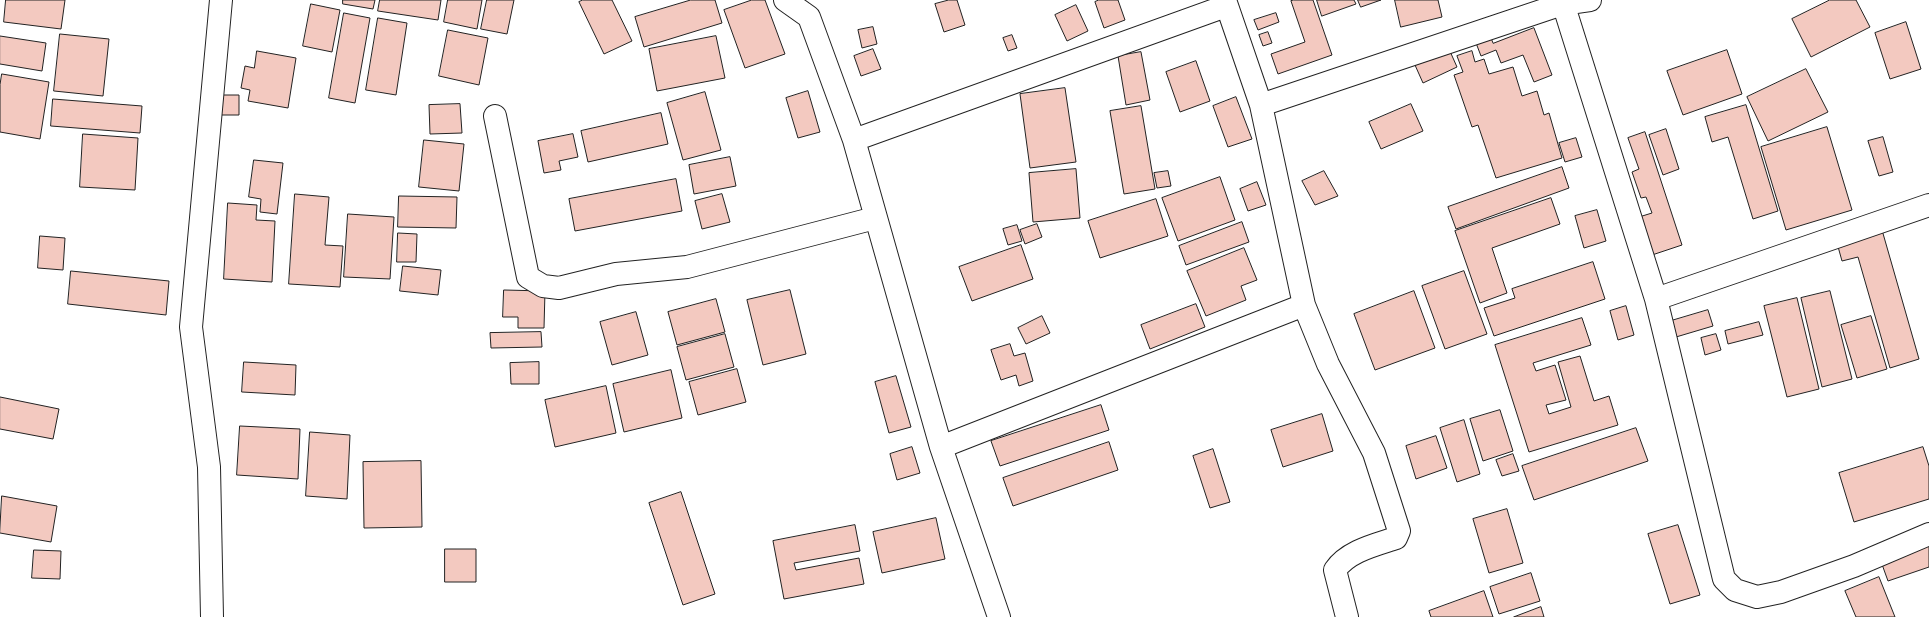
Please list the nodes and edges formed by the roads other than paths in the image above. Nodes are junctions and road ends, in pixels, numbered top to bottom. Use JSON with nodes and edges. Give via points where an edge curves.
{"nodes":[{"id":1,"x":221,"y":0,"type":"edge"},
{"id":2,"x":785,"y":0,"type":"edge"},
{"id":3,"x":1590,"y":0,"type":"edge"},
{"id":4,"x":1562,"y":2,"type":"edge"},
{"id":5,"x":1226,"y":3,"type":"edge"},
{"id":6,"x":812,"y":8,"type":"edge"},
{"id":7,"x":1261,"y":105,"type":"junction"},
{"id":8,"x":495,"y":116,"type":"dead end"},
{"id":9,"x":854,"y":140,"type":"junction"},
{"id":10,"x":1929,"y":205,"type":"edge"},
{"id":11,"x":876,"y":218,"type":"junction"},
{"id":12,"x":1656,"y":299,"type":"junction"},
{"id":13,"x":1304,"y":305,"type":"junction"},
{"id":14,"x":941,"y":447,"type":"junction"},
{"id":15,"x":1929,"y":534,"type":"edge"},
{"id":16,"x":212,"y":617,"type":"edge"},
{"id":17,"x":999,"y":617,"type":"edge"},
{"id":18,"x":1346,"y":617,"type":"edge"}],
"edges":[{"from":1,"to":16,"type":"street","via":[[191,327],[209,467]]},
{"from":2,"to":6,"type":"street"},
{"from":3,"to":4,"type":"street"},
{"from":4,"to":7,"type":"street"},
{"from":4,"to":12,"type":"street"},
{"from":5,"to":7,"type":"street"},
{"from":5,"to":9,"type":"street"},
{"from":6,"to":9,"type":"street"},
{"from":7,"to":13,"type":"street"},
{"from":8,"to":11,"type":"street","via":[[528,277],[543,286],[559,288],[616,274],[687,267]]},
{"from":9,"to":11,"type":"street"},
{"from":10,"to":12,"type":"street"},
{"from":11,"to":14,"type":"street"},
{"from":12,"to":15,"type":"street","via":[[1724,579],[1735,590],[1757,596],[1781,592]]},
{"from":13,"to":14,"type":"street"},
{"from":13,"to":18,"type":"street","via":[[1328,364],[1374,453],[1399,531],[1396,538],[1341,560],[1335,570]]},
{"from":14,"to":17,"type":"street"}]}
